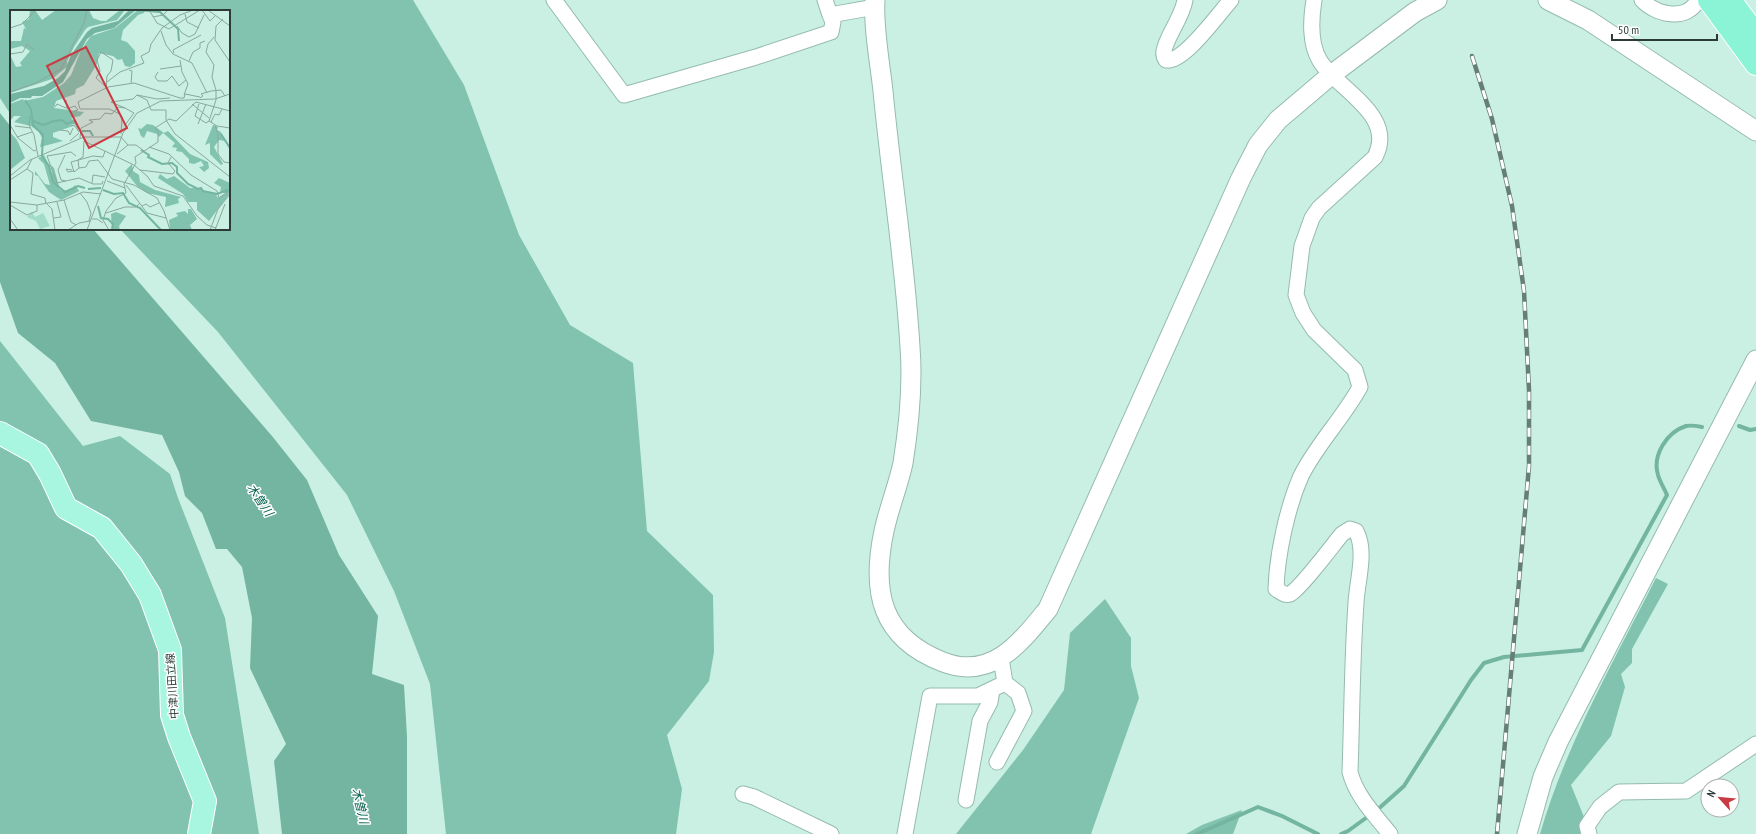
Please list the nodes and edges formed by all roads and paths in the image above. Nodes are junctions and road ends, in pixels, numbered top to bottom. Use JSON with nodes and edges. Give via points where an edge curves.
{"nodes":[{"id":1,"x":554,"y":0,"type":"edge"},
{"id":2,"x":825,"y":0,"type":"edge"},
{"id":3,"x":1185,"y":0,"type":"edge"},
{"id":4,"x":1230,"y":0,"type":"edge"},
{"id":5,"x":1314,"y":0,"type":"edge"},
{"id":6,"x":1437,"y":0,"type":"edge"},
{"id":7,"x":1548,"y":0,"type":"edge"},
{"id":8,"x":1642,"y":0,"type":"edge"},
{"id":9,"x":1673,"y":0,"type":"edge"},
{"id":10,"x":1698,"y":0,"type":"edge"},
{"id":11,"x":1709,"y":0,"type":"edge"},
{"id":12,"x":875,"y":4,"type":"edge"},
{"id":13,"x":1733,"y":4,"type":"edge"},
{"id":14,"x":1665,"y":14,"type":"junction"},
{"id":15,"x":830,"y":15,"type":"junction"},
{"id":16,"x":1756,"y":26,"type":"edge"},
{"id":17,"x":1756,"y":35,"type":"edge"},
{"id":18,"x":1756,"y":64,"type":"edge"},
{"id":19,"x":1331,"y":75,"type":"junction"},
{"id":20,"x":1756,"y":131,"type":"edge"},
{"id":21,"x":1756,"y":360,"type":"edge"},
{"id":22,"x":0,"y":433,"type":"edge"},
{"id":23,"x":1001,"y":658,"type":"junction"},
{"id":24,"x":999,"y":686,"type":"junction"},
{"id":25,"x":1756,"y":744,"type":"edge"},
{"id":26,"x":997,"y":762,"type":"dead end"},
{"id":27,"x":742,"y":794,"type":"dead end"},
{"id":28,"x":966,"y":800,"type":"dead end"},
{"id":29,"x":199,"y":834,"type":"edge"},
{"id":30,"x":831,"y":834,"type":"edge"},
{"id":31,"x":905,"y":834,"type":"edge"},
{"id":32,"x":1390,"y":834,"type":"edge"},
{"id":33,"x":1526,"y":834,"type":"edge"},
{"id":34,"x":1589,"y":834,"type":"edge"}],
"edges":[{"from":1,"to":15,"type":"street","via":[[624,95],[831,32],[833,22]]},
{"from":2,"to":15,"type":"street"},
{"from":3,"to":4,"type":"street","via":[[1178,21],[1164,48],[1166,60],[1176,58],[1186,51]]},
{"from":5,"to":19,"type":"street","via":[[1312,40],[1319,60]]},
{"from":6,"to":19,"type":"street","via":[[1415,12]]},
{"from":7,"to":20,"type":"street","via":[[1588,20]]},
{"from":8,"to":14,"type":"street","via":[[1649,8]]},
{"from":9,"to":14,"type":"street"},
{"from":10,"to":14,"type":"street","via":[[1689,10],[1678,14]]},
{"from":11,"to":18,"type":"highway"},
{"from":12,"to":15,"type":"street"},
{"from":12,"to":23,"type":"street","via":[[911,348],[909,421],[902,465],[884,532],[879,575],[884,611],[893,627],[917,651],[932,658],[951,665],[978,667]]},
{"from":13,"to":16,"type":"highway"},
{"from":13,"to":17,"type":"highway"},
{"from":19,"to":23,"type":"street","via":[[1278,120],[1258,145],[1048,609],[1021,642]]},
{"from":19,"to":32,"type":"street","via":[[1359,99],[1374,118],[1380,134],[1380,147],[1375,157],[1319,208],[1312,218],[1302,246],[1296,295],[1303,314],[1314,330],[1355,370],[1360,387],[1301,477],[1281,548],[1276,589],[1284,594],[1290,594],[1342,534],[1350,530],[1356,531],[1360,538],[1360,560],[1350,772],[1358,793]]},
{"from":21,"to":33,"type":"street","via":[[1558,742],[1543,777]]},
{"from":22,"to":29,"type":"main road","name":"中津川田立線","via":[[38,454],[66,508],[102,528],[131,564],[150,595],[170,650],[172,715],[205,801]]},
{"from":23,"to":24,"type":"street"},
{"from":24,"to":26,"type":"street","via":[[1018,693],[1024,711]]},
{"from":24,"to":28,"type":"street","via":[[980,721]]},
{"from":24,"to":31,"type":"street","via":[[978,696],[930,696]]},
{"from":25,"to":34,"type":"street","via":[[1686,791],[1618,792],[1600,807],[1587,826]]},
{"from":27,"to":30,"type":"street","via":[[754,797]]}]}
